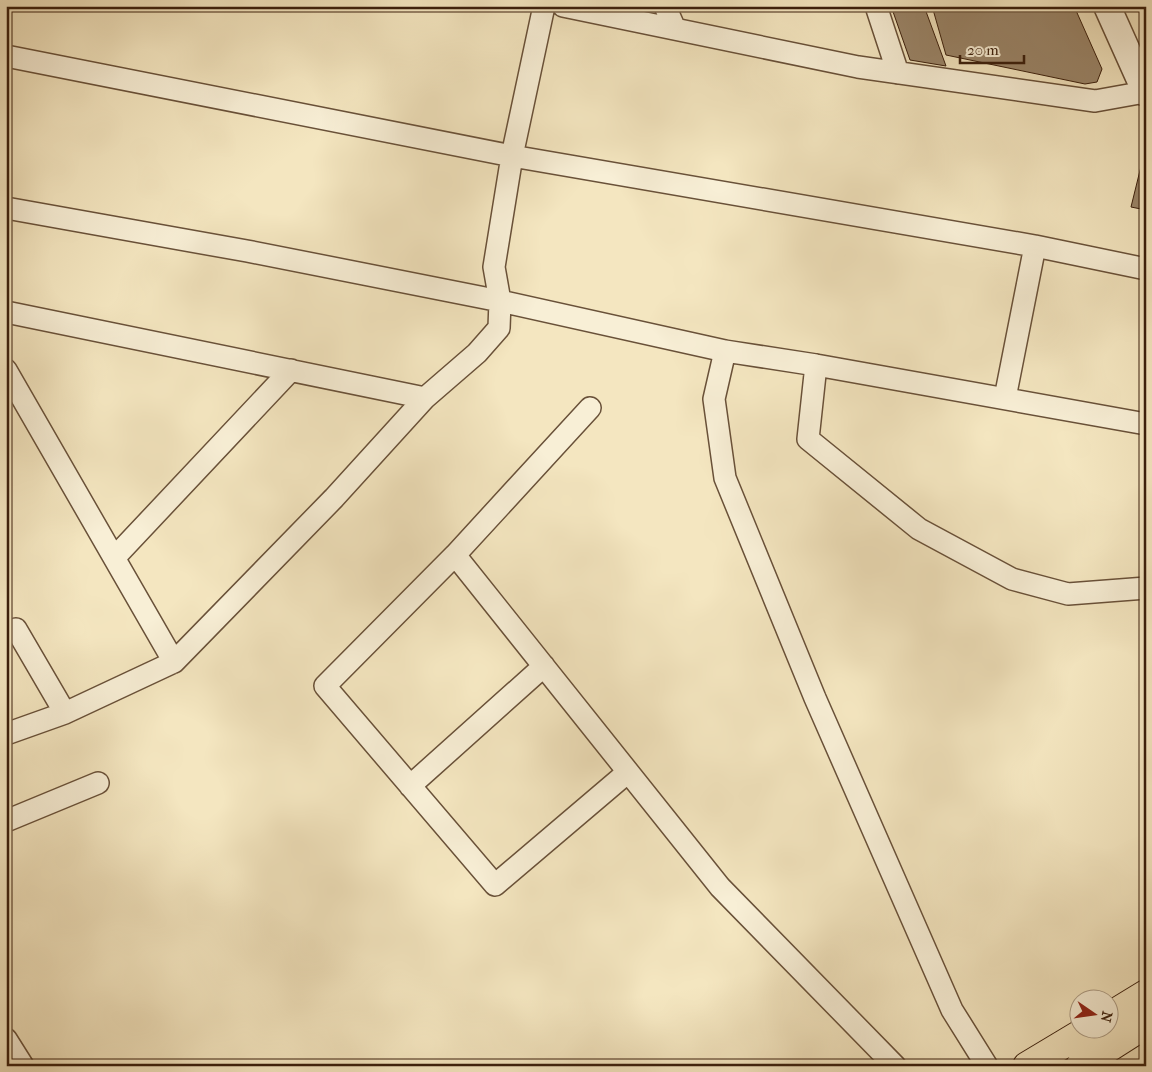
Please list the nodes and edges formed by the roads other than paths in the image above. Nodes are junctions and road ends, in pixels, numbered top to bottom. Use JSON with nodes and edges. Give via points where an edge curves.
{"nodes":[{"id":1,"x":544,"y":6,"type":"edge"},
{"id":2,"x":563,"y":6,"type":"edge"},
{"id":3,"x":666,"y":6,"type":"edge"},
{"id":4,"x":876,"y":6,"type":"edge"},
{"id":5,"x":1107,"y":6,"type":"edge"},
{"id":6,"x":675,"y":29,"type":"junction"},
{"id":7,"x":6,"y":56,"type":"edge"},
{"id":8,"x":898,"y":73,"type":"junction"},
{"id":9,"x":1146,"y":93,"type":"edge"},
{"id":10,"x":512,"y":156,"type":"junction"},
{"id":11,"x":6,"y":208,"type":"edge"},
{"id":12,"x":1035,"y":246,"type":"junction"},
{"id":13,"x":1146,"y":269,"type":"edge"},
{"id":14,"x":500,"y":300,"type":"junction"},
{"id":15,"x":6,"y":312,"type":"edge"},
{"id":16,"x":725,"y":352,"type":"junction"},
{"id":17,"x":816,"y":365,"type":"junction"},
{"id":18,"x":6,"y":370,"type":"edge"},
{"id":19,"x":291,"y":370,"type":"junction"},
{"id":20,"x":425,"y":398,"type":"junction"},
{"id":21,"x":1005,"y":398,"type":"junction"},
{"id":22,"x":590,"y":408,"type":"dead end"},
{"id":23,"x":1146,"y":424,"type":"edge"},
{"id":24,"x":455,"y":555,"type":"junction"},
{"id":25,"x":115,"y":558,"type":"junction"},
{"id":26,"x":1146,"y":588,"type":"edge"},
{"id":27,"x":16,"y":629,"type":"dead end"},
{"id":28,"x":174,"y":662,"type":"junction"},
{"id":29,"x":544,"y":666,"type":"junction"},
{"id":30,"x":64,"y":713,"type":"junction"},
{"id":31,"x":6,"y":734,"type":"edge"},
{"id":32,"x":628,"y":772,"type":"junction"},
{"id":33,"x":98,"y":783,"type":"dead end"},
{"id":34,"x":410,"y":786,"type":"junction"},
{"id":35,"x":6,"y":821,"type":"edge"},
{"id":36,"x":1146,"y":994,"type":"edge"},
{"id":37,"x":1120,"y":1010,"type":"edge"},
{"id":38,"x":1146,"y":1024,"type":"edge"},
{"id":39,"x":6,"y":1039,"type":"edge"},
{"id":40,"x":1070,"y":1040,"type":"edge"},
{"id":41,"x":24,"y":1066,"type":"edge"},
{"id":42,"x":895,"y":1066,"type":"edge"},
{"id":43,"x":987,"y":1066,"type":"edge"},
{"id":44,"x":1027,"y":1066,"type":"edge"},
{"id":45,"x":1080,"y":1066,"type":"edge"}],
"edges":[{"from":1,"to":10,"type":"street"},
{"from":2,"to":6,"type":"street"},
{"from":3,"to":6,"type":"street"},
{"from":4,"to":8,"type":"street"},
{"from":5,"to":9,"type":"street"},
{"from":6,"to":8,"type":"street"},
{"from":7,"to":10,"type":"street"},
{"from":8,"to":9,"type":"street","via":[[1095,101]]},
{"from":10,"to":12,"type":"street"},
{"from":10,"to":14,"type":"street","via":[[494,267]]},
{"from":11,"to":14,"type":"street"},
{"from":12,"to":13,"type":"street"},
{"from":12,"to":21,"type":"street"},
{"from":14,"to":16,"type":"street"},
{"from":14,"to":20,"type":"street","via":[[499,328],[477,353]]},
{"from":15,"to":19,"type":"street"},
{"from":16,"to":17,"type":"street"},
{"from":16,"to":43,"type":"street","via":[[714,399],[725,478],[816,698],[952,1010]]},
{"from":17,"to":21,"type":"street","via":[[916,385]]},
{"from":17,"to":26,"type":"street","via":[[808,439],[919,529],[1012,579],[1058,592]]},
{"from":18,"to":25,"type":"street"},
{"from":19,"to":20,"type":"street"},
{"from":19,"to":25,"type":"street"},
{"from":20,"to":28,"type":"street","via":[[334,498]]},
{"from":21,"to":23,"type":"street"},
{"from":22,"to":24,"type":"street"},
{"from":24,"to":29,"type":"street"},
{"from":24,"to":34,"type":"street","via":[[325,686]]},
{"from":25,"to":28,"type":"street"},
{"from":27,"to":30,"type":"street"},
{"from":28,"to":30,"type":"street"},
{"from":29,"to":32,"type":"street"},
{"from":29,"to":34,"type":"street"},
{"from":30,"to":31,"type":"street"},
{"from":32,"to":34,"type":"street","via":[[495,885]]},
{"from":32,"to":42,"type":"street","via":[[720,887]]},
{"from":33,"to":35,"type":"street"},
{"from":36,"to":37,"type":"highway"},
{"from":38,"to":45,"type":"highway"},
{"from":39,"to":41,"type":"street"},
{"from":40,"to":44,"type":"highway"}]}
